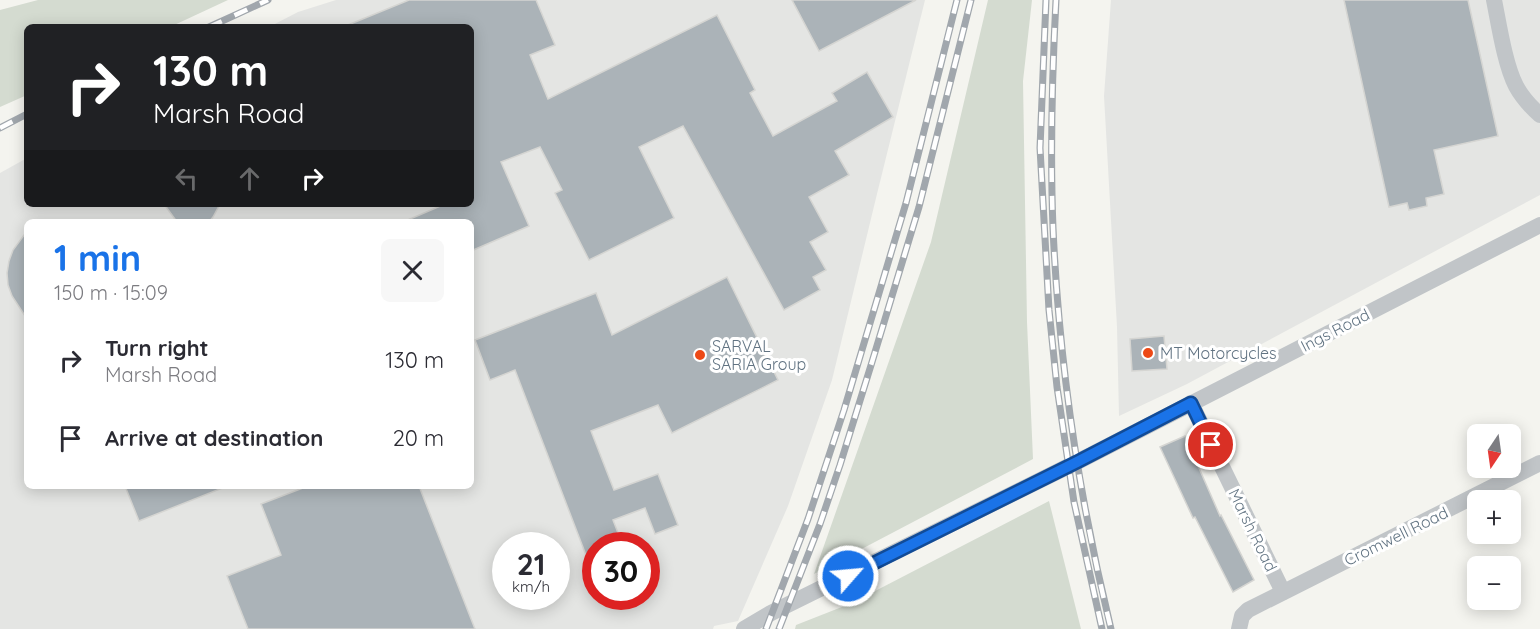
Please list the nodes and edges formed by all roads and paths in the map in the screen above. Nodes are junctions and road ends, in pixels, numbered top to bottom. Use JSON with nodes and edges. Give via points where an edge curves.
{"nodes":[{"id":1,"x":1494,"y":0,"type":"edge"},
{"id":2,"x":1535,"y":110,"type":"edge"},
{"id":3,"x":1540,"y":225,"type":"edge"},
{"id":4,"x":1191,"y":403,"type":"junction"},
{"id":5,"x":1540,"y":463,"type":"edge"},
{"id":6,"x":1283,"y":592,"type":"junction"},
{"id":7,"x":744,"y":629,"type":"edge"},
{"id":8,"x":1239,"y":629,"type":"edge"}],
"edges":[{"from":1,"to":2,"type":"street","via":[[1510,72]]},
{"from":3,"to":4,"type":"street","name":"Ings Road"},
{"from":4,"to":6,"type":"street","name":"Marsh Road"},
{"from":4,"to":7,"type":"street","name":"Ings Road"},
{"from":5,"to":6,"type":"street","name":"Cromwell Road"},
{"from":6,"to":8,"type":"street","name":"Cromwell Road","via":[[1248,610]]}]}
